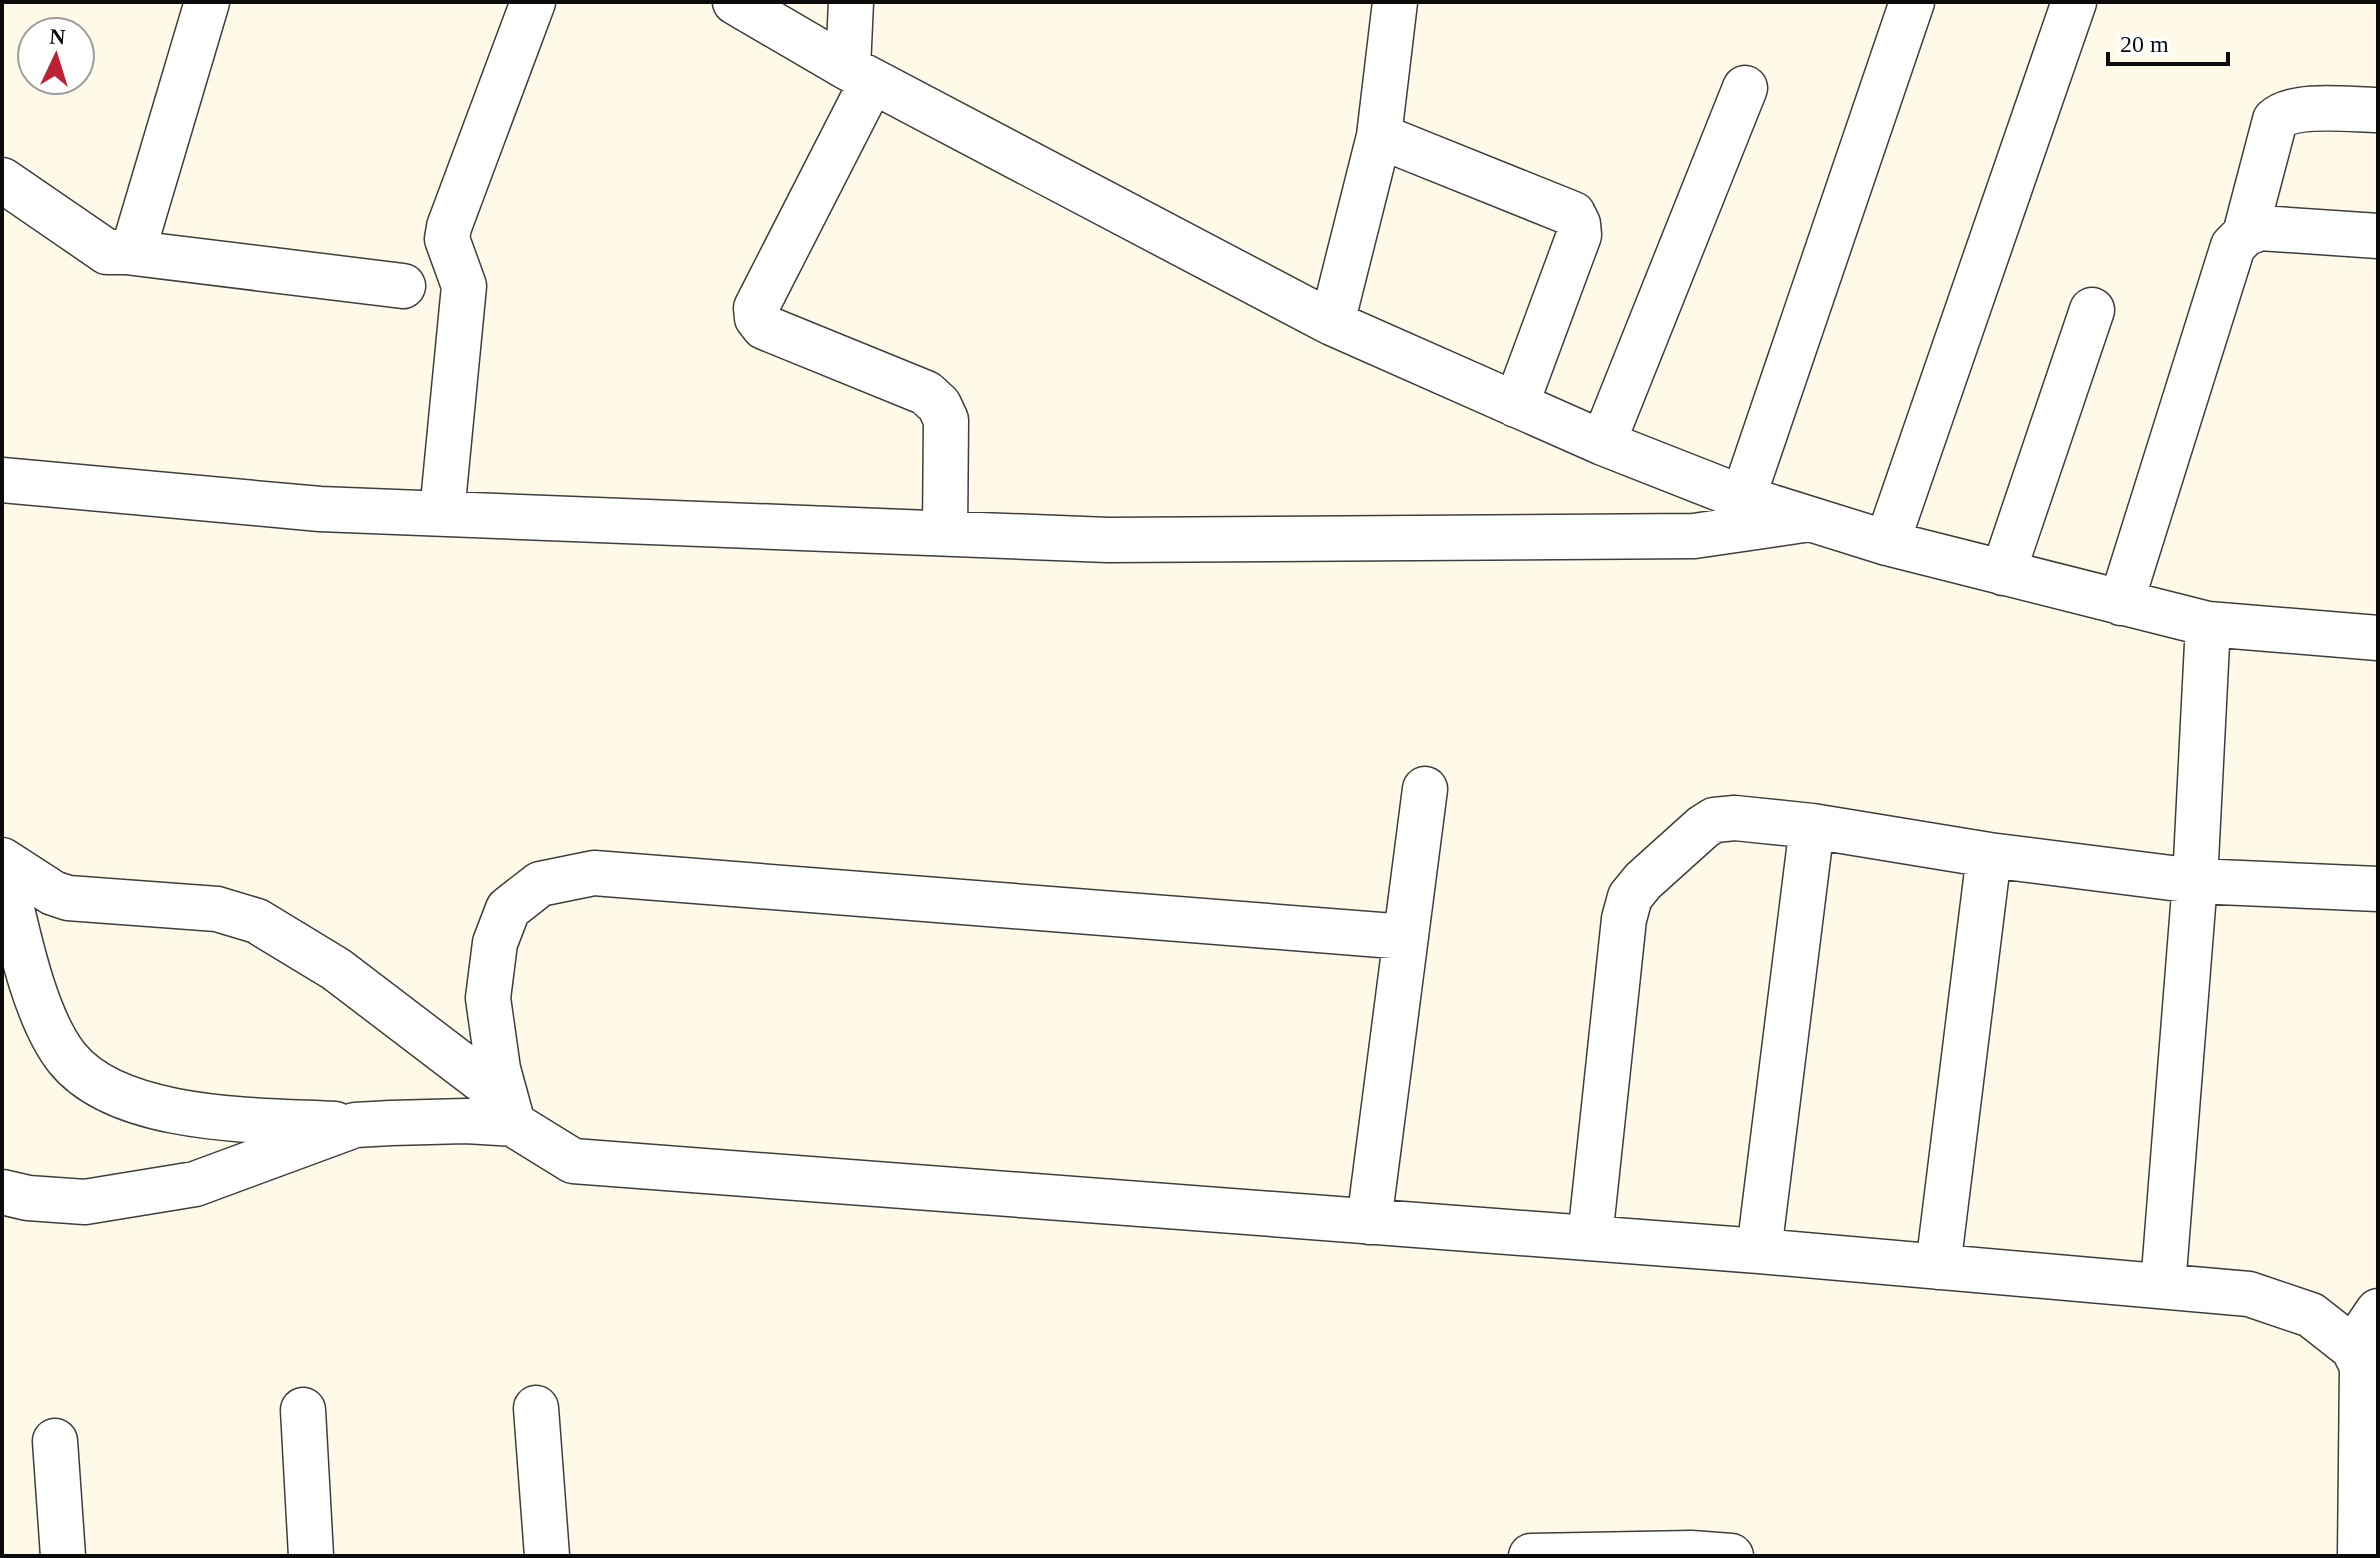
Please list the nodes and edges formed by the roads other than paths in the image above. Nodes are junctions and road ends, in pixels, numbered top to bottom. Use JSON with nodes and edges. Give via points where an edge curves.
{"nodes":[{"id":1,"x":533,"y":2,"type":"edge"},
{"id":2,"x":735,"y":2,"type":"edge"},
{"id":3,"x":851,"y":2,"type":"edge"},
{"id":4,"x":1395,"y":2,"type":"edge"},
{"id":5,"x":1912,"y":2,"type":"edge"},
{"id":6,"x":2074,"y":2,"type":"edge"},
{"id":7,"x":202,"y":4,"type":"edge"},
{"id":8,"x":860,"y":74,"type":"junction"},
{"id":9,"x":1745,"y":88,"type":"dead end"},
{"id":10,"x":2378,"y":110,"type":"edge"},
{"id":11,"x":1379,"y":136,"type":"junction"},
{"id":12,"x":2,"y":180,"type":"edge"},
{"id":13,"x":2245,"y":234,"type":"junction"},
{"id":14,"x":2378,"y":236,"type":"edge"},
{"id":15,"x":126,"y":252,"type":"junction"},
{"id":16,"x":403,"y":286,"type":"dead end"},
{"id":17,"x":2092,"y":310,"type":"dead end"},
{"id":18,"x":1332,"y":323,"type":"junction"},
{"id":19,"x":1516,"y":405,"type":"junction"},
{"id":20,"x":1603,"y":443,"type":"junction"},
{"id":21,"x":2,"y":480,"type":"edge"},
{"id":22,"x":1743,"y":498,"type":"junction"},
{"id":23,"x":442,"y":513,"type":"junction"},
{"id":24,"x":1810,"y":519,"type":"junction"},
{"id":25,"x":945,"y":533,"type":"junction"},
{"id":26,"x":1887,"y":543,"type":"junction"},
{"id":27,"x":2003,"y":573,"type":"junction"},
{"id":28,"x":2121,"y":603,"type":"junction"},
{"id":29,"x":2208,"y":624,"type":"junction"},
{"id":30,"x":2378,"y":638,"type":"edge"},
{"id":31,"x":1425,"y":789,"type":"dead end"},
{"id":32,"x":1812,"y":826,"type":"junction"},
{"id":33,"x":1989,"y":855,"type":"junction"},
{"id":34,"x":2,"y":860,"type":"edge"},
{"id":35,"x":2,"y":867,"type":"edge"},
{"id":36,"x":2195,"y":881,"type":"junction"},
{"id":37,"x":2378,"y":889,"type":"edge"},
{"id":38,"x":1406,"y":937,"type":"junction"},
{"id":39,"x":508,"y":1110,"type":"junction"},
{"id":40,"x":355,"y":1125,"type":"junction"},
{"id":41,"x":2,"y":1192,"type":"edge"},
{"id":42,"x":1369,"y":1222,"type":"junction"},
{"id":43,"x":1590,"y":1238,"type":"junction"},
{"id":44,"x":1759,"y":1251,"type":"junction"},
{"id":45,"x":1938,"y":1267,"type":"junction"},
{"id":46,"x":2163,"y":1286,"type":"junction"},
{"id":47,"x":2368,"y":1333,"type":"edge"},
{"id":48,"x":536,"y":1408,"type":"dead end"},
{"id":49,"x":303,"y":1410,"type":"dead end"},
{"id":50,"x":55,"y":1441,"type":"dead end"},
{"id":51,"x":1665,"y":1555,"type":"edge"},
{"id":52,"x":63,"y":1556,"type":"edge"},
{"id":53,"x":311,"y":1556,"type":"edge"},
{"id":54,"x":547,"y":1556,"type":"edge"},
{"id":55,"x":1531,"y":1556,"type":"edge"},
{"id":56,"x":1731,"y":1556,"type":"edge"},
{"id":57,"x":2360,"y":1556,"type":"edge"}],
"edges":[{"from":1,"to":23,"type":"street","via":[[449,227],[447,239],[464,286]]},
{"from":2,"to":8,"type":"street"},
{"from":3,"to":8,"type":"street"},
{"from":4,"to":11,"type":"street"},
{"from":5,"to":22,"type":"street"},
{"from":6,"to":26,"type":"street"},
{"from":7,"to":15,"type":"street","via":[[136,241]]},
{"from":8,"to":18,"type":"street"},
{"from":8,"to":25,"type":"street","via":[[756,308],[757,318],[764,327],[926,393],[939,405],[946,420]]},
{"from":9,"to":20,"type":"street"},
{"from":10,"to":13,"type":"street","via":[[2282,113],[2275,120]]},
{"from":11,"to":18,"type":"street"},
{"from":11,"to":19,"type":"street","via":[[1573,214],[1579,235]]},
{"from":12,"to":15,"type":"street","via":[[107,252]]},
{"from":13,"to":14,"type":"street","via":[[2260,228]]},
{"from":13,"to":28,"type":"street","via":[[2233,246]]},
{"from":15,"to":16,"type":"street"},
{"from":17,"to":27,"type":"street"},
{"from":18,"to":19,"type":"street"},
{"from":19,"to":20,"type":"street"},
{"from":20,"to":22,"type":"street"},
{"from":21,"to":23,"type":"street","via":[[320,509]]},
{"from":22,"to":24,"type":"street"},
{"from":23,"to":25,"type":"street"},
{"from":24,"to":25,"type":"street","via":[[1694,536],[1108,540]]},
{"from":24,"to":26,"type":"street"},
{"from":26,"to":27,"type":"street"},
{"from":27,"to":28,"type":"street"},
{"from":28,"to":29,"type":"street"},
{"from":29,"to":30,"type":"street"},
{"from":29,"to":36,"type":"street"},
{"from":31,"to":38,"type":"street"},
{"from":32,"to":33,"type":"street"},
{"from":32,"to":43,"type":"street","via":[[1714,820],[1630,897]]},
{"from":32,"to":44,"type":"street"},
{"from":33,"to":36,"type":"street"},
{"from":33,"to":45,"type":"street"},
{"from":34,"to":39,"type":"street","via":[[68,898],[217,909],[257,921],[336,969]]},
{"from":35,"to":40,"type":"street","via":[[31,984],[66,1057],[84,1075],[157,1108],[233,1119]]},
{"from":36,"to":37,"type":"street"},
{"from":36,"to":46,"type":"street"},
{"from":38,"to":39,"type":"street","via":[[594,873],[540,884],[508,909],[495,943],[488,998]]},
{"from":38,"to":42,"type":"street"},
{"from":39,"to":40,"type":"street","via":[[466,1121]]},
{"from":39,"to":42,"type":"street","via":[[573,1161]]},
{"from":40,"to":41,"type":"street","via":[[195,1184],[85,1202]]},
{"from":42,"to":43,"type":"street"},
{"from":43,"to":44,"type":"street"},
{"from":44,"to":45,"type":"street"},
{"from":45,"to":46,"type":"street"},
{"from":46,"to":47,"type":"street","via":[[2249,1294]]},
{"from":47,"to":57,"type":"street","via":[[2362,1366]]},
{"from":48,"to":54,"type":"street"},
{"from":49,"to":53,"type":"street"},
{"from":50,"to":52,"type":"street"},
{"from":51,"to":55,"type":"street"},
{"from":51,"to":56,"type":"street"}]}
